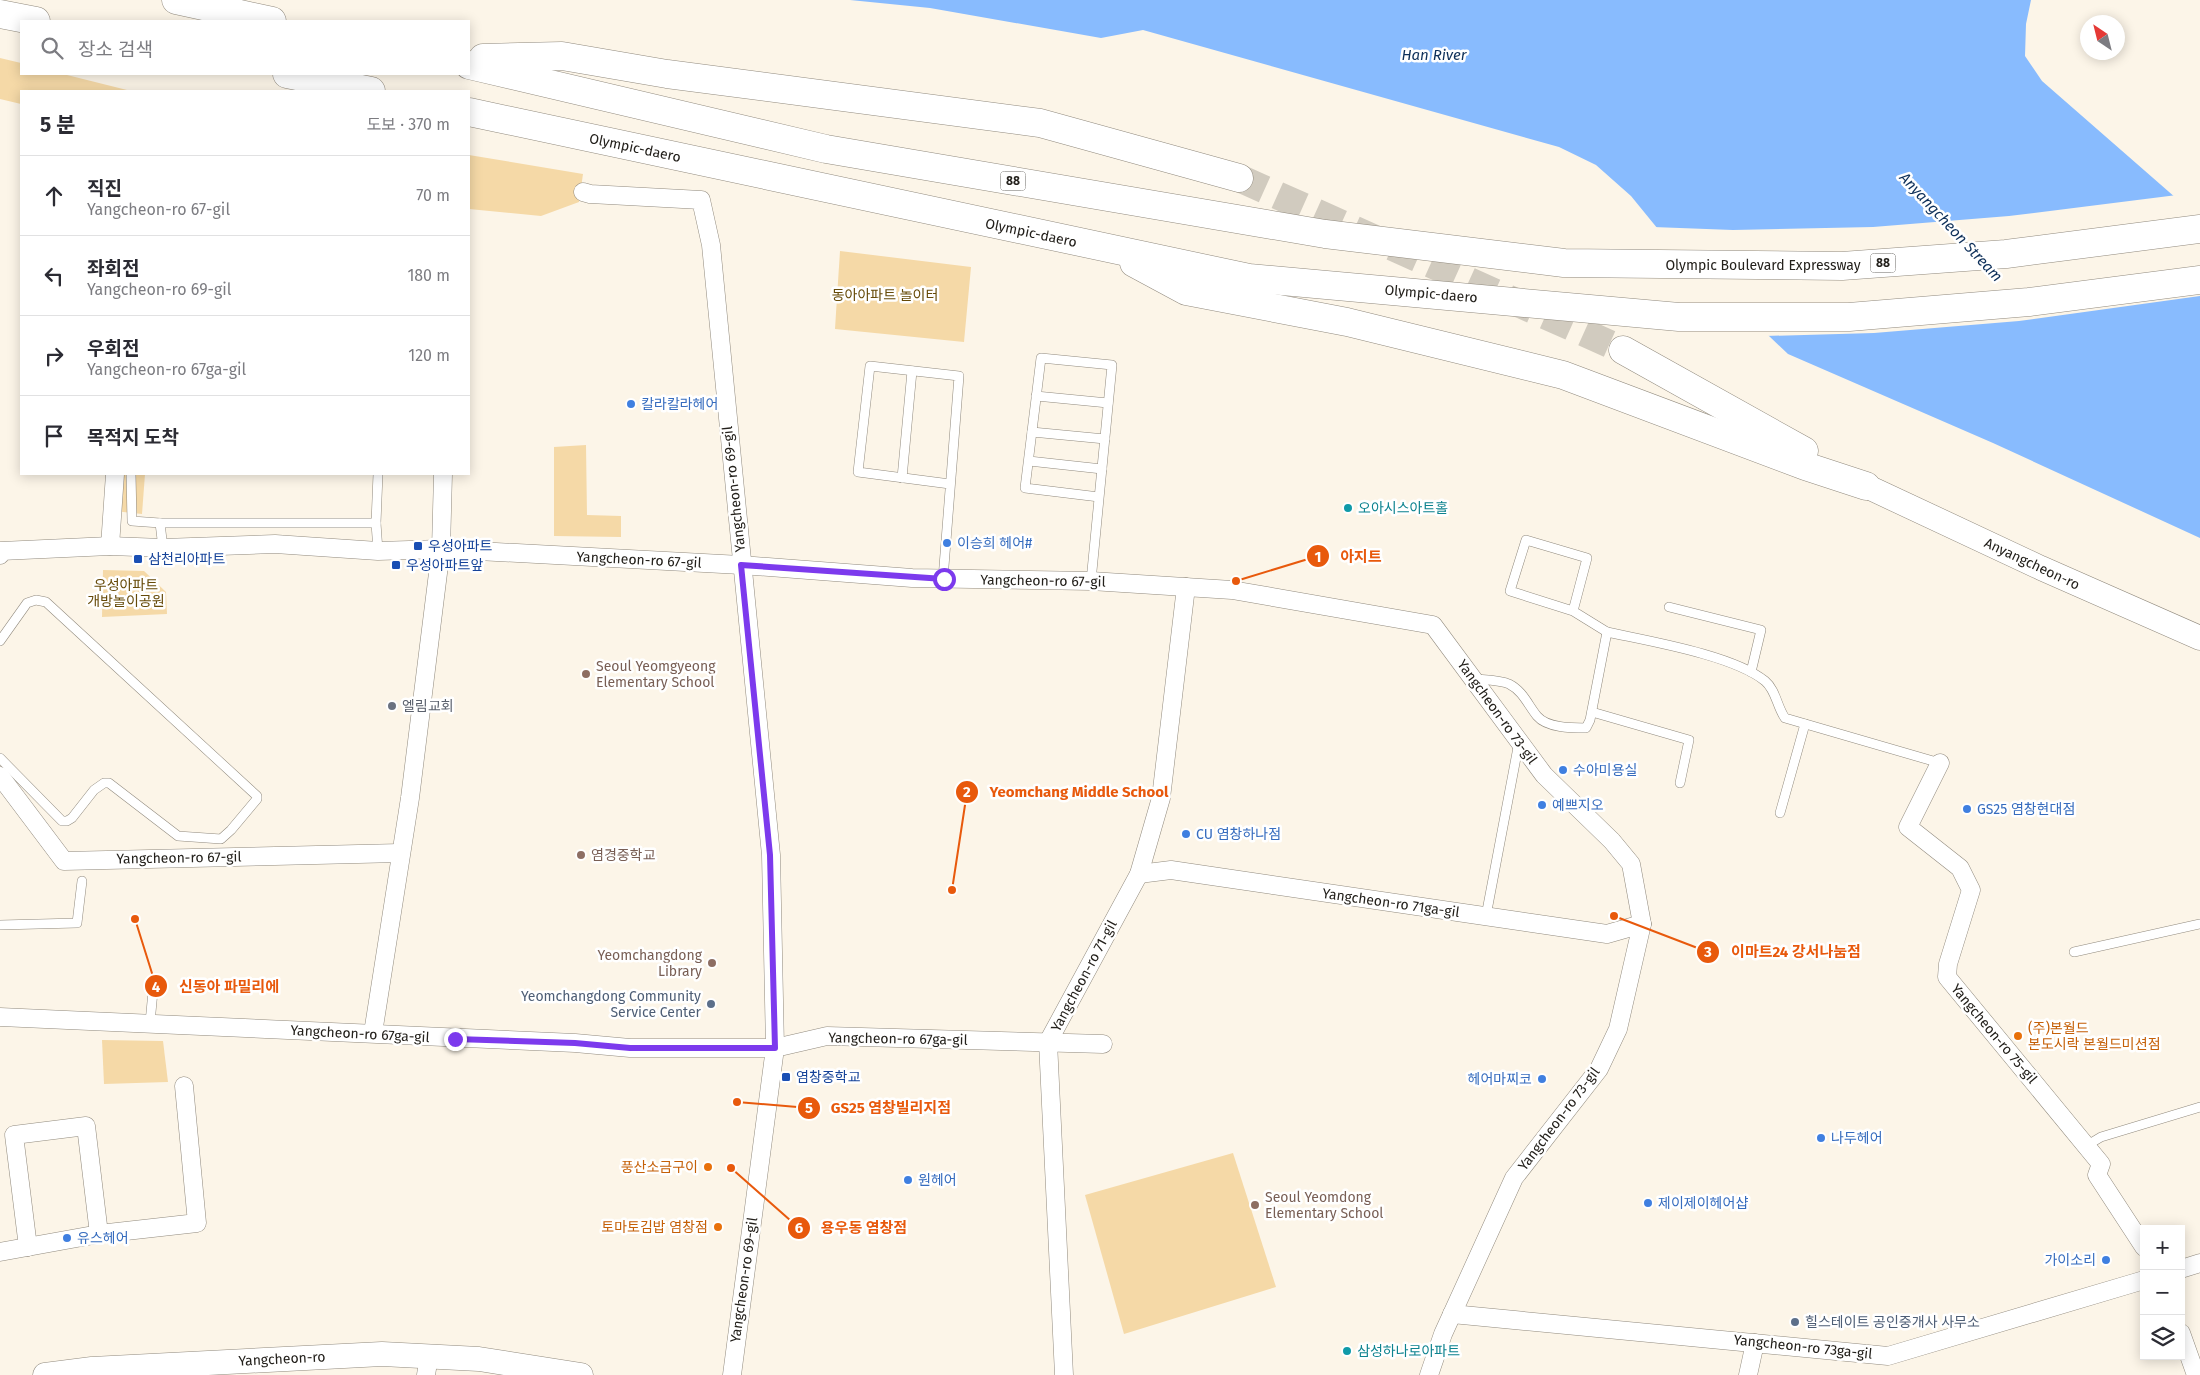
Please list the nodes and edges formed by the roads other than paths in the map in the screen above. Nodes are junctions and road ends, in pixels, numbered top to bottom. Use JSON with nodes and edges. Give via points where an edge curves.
{"nodes":[{"id":1,"x":176,"y":0,"type":"edge"},
{"id":2,"x":0,"y":14,"type":"edge"},
{"id":3,"x":31,"y":20,"type":"edge"},
{"id":4,"x":267,"y":20,"type":"edge"},
{"id":5,"x":470,"y":58,"type":"edge"},
{"id":6,"x":470,"y":65,"type":"edge"},
{"id":7,"x":292,"y":75,"type":"edge"},
{"id":8,"x":366,"y":90,"type":"edge"},
{"id":9,"x":470,"y":112,"type":"edge"},
{"id":10,"x":1240,"y":178,"type":"tunnel mouth"},
{"id":11,"x":583,"y":192,"type":"dead end"},
{"id":12,"x":2200,"y":229,"type":"edge"},
{"id":13,"x":1108,"y":249,"type":"junction"},
{"id":14,"x":2200,"y":280,"type":"edge"},
{"id":15,"x":1622,"y":350,"type":"tunnel mouth"},
{"id":16,"x":912,"y":371,"type":"junction"},
{"id":17,"x":1036,"y":396,"type":"junction"},
{"id":18,"x":1108,"y":403,"type":"junction"},
{"id":19,"x":1032,"y":432,"type":"junction"},
{"id":20,"x":1105,"y":439,"type":"junction"},
{"id":21,"x":1028,"y":461,"type":"junction"},
{"id":22,"x":1102,"y":469,"type":"junction"},
{"id":23,"x":116,"y":475,"type":"edge"},
{"id":24,"x":132,"y":475,"type":"edge"},
{"id":25,"x":378,"y":475,"type":"edge"},
{"id":26,"x":443,"y":475,"type":"edge"},
{"id":27,"x":902,"y":478,"type":"junction"},
{"id":28,"x":950,"y":484,"type":"junction"},
{"id":29,"x":1866,"y":486,"type":"junction"},
{"id":30,"x":1099,"y":497,"type":"junction"},
{"id":31,"x":160,"y":523,"type":"junction"},
{"id":32,"x":376,"y":523,"type":"junction"},
{"id":33,"x":110,"y":546,"type":"junction"},
{"id":34,"x":162,"y":548,"type":"junction"},
{"id":35,"x":441,"y":549,"type":"junction"},
{"id":36,"x":378,"y":551,"type":"junction"},
{"id":37,"x":0,"y":555,"type":"edge"},
{"id":38,"x":741,"y":565,"type":"junction"},
{"id":39,"x":944,"y":579,"type":"junction"},
{"id":40,"x":1091,"y":581,"type":"junction"},
{"id":41,"x":1186,"y":587,"type":"junction"},
{"id":42,"x":1669,"y":607,"type":"dead end"},
{"id":43,"x":1573,"y":611,"type":"junction"},
{"id":44,"x":1433,"y":625,"type":"joint"},
{"id":45,"x":1607,"y":632,"type":"junction"},
{"id":46,"x":2200,"y":638,"type":"edge"},
{"id":47,"x":0,"y":641,"type":"edge"},
{"id":48,"x":1751,"y":672,"type":"junction"},
{"id":49,"x":1472,"y":678,"type":"junction"},
{"id":50,"x":1592,"y":712,"type":"junction"},
{"id":51,"x":1805,"y":724,"type":"junction"},
{"id":52,"x":1519,"y":742,"type":"junction"},
{"id":53,"x":0,"y":758,"type":"edge"},
{"id":54,"x":1940,"y":764,"type":"joint"},
{"id":55,"x":0,"y":776,"type":"edge"},
{"id":56,"x":1680,"y":783,"type":"dead end"},
{"id":57,"x":1780,"y":813,"type":"dead end"},
{"id":58,"x":400,"y":853,"type":"junction"},
{"id":59,"x":1139,"y":874,"type":"junction"},
{"id":60,"x":82,"y":881,"type":"dead end"},
{"id":61,"x":1486,"y":916,"type":"junction"},
{"id":62,"x":1642,"y":924,"type":"junction"},
{"id":63,"x":2200,"y":924,"type":"edge"},
{"id":64,"x":0,"y":925,"type":"edge"},
{"id":65,"x":2074,"y":952,"type":"dead end"},
{"id":66,"x":153,"y":991,"type":"dead end"},
{"id":67,"x":0,"y":1018,"type":"edge"},
{"id":68,"x":150,"y":1023,"type":"junction"},
{"id":69,"x":373,"y":1033,"type":"junction"},
{"id":70,"x":1048,"y":1042,"type":"junction"},
{"id":71,"x":1103,"y":1044,"type":"dead end"},
{"id":72,"x":775,"y":1048,"type":"junction"},
{"id":73,"x":184,"y":1086,"type":"dead end"},
{"id":74,"x":2200,"y":1107,"type":"edge"},
{"id":75,"x":2086,"y":1146,"type":"junction"},
{"id":76,"x":99,"y":1234,"type":"junction"},
{"id":77,"x":2140,"y":1241,"type":"edge"},
{"id":78,"x":28,"y":1247,"type":"junction"},
{"id":79,"x":0,"y":1252,"type":"edge"},
{"id":80,"x":2200,"y":1263,"type":"edge"},
{"id":81,"x":2185,"y":1268,"type":"edge"},
{"id":82,"x":2140,"y":1281,"type":"edge"},
{"id":83,"x":1452,"y":1314,"type":"junction"},
{"id":84,"x":1755,"y":1343,"type":"junction"},
{"id":85,"x":2185,"y":1343,"type":"edge"},
{"id":86,"x":428,"y":1366,"type":"edge"},
{"id":87,"x":45,"y":1375,"type":"edge"},
{"id":88,"x":581,"y":1375,"type":"edge"},
{"id":89,"x":732,"y":1375,"type":"edge"},
{"id":90,"x":1064,"y":1375,"type":"edge"},
{"id":91,"x":1429,"y":1375,"type":"edge"},
{"id":92,"x":1748,"y":1375,"type":"edge"},
{"id":93,"x":2196,"y":1375,"type":"edge"}],
"edges":[{"from":1,"to":4,"type":"highway"},
{"from":2,"to":3,"type":"highway"},
{"from":5,"to":10,"type":"highway","via":[[562,56],[668,74],[1040,123]]},
{"from":6,"to":12,"type":"highway","name":"Olympic Boulevard Expressway","number":"88","via":[[826,148],[1325,234],[1564,264],[1842,266],[2006,254]]},
{"from":7,"to":8,"type":"highway"},
{"from":9,"to":13,"type":"highway","name":"Olympic-daero"},
{"from":11,"to":38,"type":"street","name":"Yangcheon-ro 69-gil","via":[[701,200],[711,245]]},
{"from":13,"to":14,"type":"highway","name":"Olympic-daero","via":[[1249,278],[1679,317],[1849,317],[2028,302]]},
{"from":13,"to":29,"type":"highway","via":[[1186,291],[1347,322],[1562,375]]},
{"from":15,"to":29,"type":"highway"},
{"from":16,"to":27,"type":"lane"},
{"from":16,"to":27,"type":"lane","via":[[870,366],[858,472]]},
{"from":16,"to":28,"type":"lane","via":[[959,376]]},
{"from":17,"to":18,"type":"lane"},
{"from":17,"to":18,"type":"lane","via":[[1041,358],[1112,365]]},
{"from":17,"to":19,"type":"lane"},
{"from":18,"to":20,"type":"lane"},
{"from":19,"to":20,"type":"lane"},
{"from":19,"to":21,"type":"lane"},
{"from":20,"to":22,"type":"lane"},
{"from":21,"to":22,"type":"lane"},
{"from":21,"to":30,"type":"lane","via":[[1025,488]]},
{"from":22,"to":30,"type":"lane"},
{"from":23,"to":33,"type":"street"},
{"from":24,"to":31,"type":"lane","via":[[132,521]]},
{"from":25,"to":32,"type":"lane"},
{"from":26,"to":35,"type":"street"},
{"from":27,"to":28,"type":"lane"},
{"from":28,"to":39,"type":"lane"},
{"from":29,"to":46,"type":"main road","name":"Anyangcheon-ro","via":[[2068,581]]},
{"from":30,"to":40,"type":"lane"},
{"from":31,"to":32,"type":"lane"},
{"from":31,"to":34,"type":"lane"},
{"from":32,"to":36,"type":"lane"},
{"from":33,"to":34,"type":"street","name":"Yangcheon-ro 67-gil"},
{"from":33,"to":37,"type":"street","name":"Yangcheon-ro 67-gil","via":[[2,552]]},
{"from":34,"to":36,"type":"street","name":"Yangcheon-ro 67-gil","via":[[274,544]]},
{"from":35,"to":36,"type":"street","name":"Yangcheon-ro 67-gil"},
{"from":35,"to":38,"type":"street","name":"Yangcheon-ro 67-gil"},
{"from":35,"to":58,"type":"street","via":[[410,798]]},
{"from":38,"to":39,"type":"street","name":"Yangcheon-ro 67-gil"},
{"from":38,"to":72,"type":"street","name":"Yangcheon-ro 69-gil","via":[[770,855]]},
{"from":39,"to":40,"type":"street","name":"Yangcheon-ro 67-gil"},
{"from":40,"to":41,"type":"street","name":"Yangcheon-ro 67-gil"},
{"from":41,"to":44,"type":"street","name":"Yangcheon-ro 67-gil","via":[[1232,590]]},
{"from":41,"to":59,"type":"street","name":"Yangcheon-ro 71-gil","via":[[1161,798]]},
{"from":42,"to":48,"type":"lane","via":[[1761,630]]},
{"from":43,"to":43,"type":"lane","via":[[1510,591],[1526,540],[1587,558]]},
{"from":43,"to":45,"type":"lane"},
{"from":44,"to":49,"type":"street","name":"Yangcheon-ro 73-gil"},
{"from":45,"to":48,"type":"lane","via":[[1728,662]]},
{"from":45,"to":50,"type":"lane"},
{"from":47,"to":53,"type":"lane","via":[[27,603],[36,600],[46,602],[258,799],[220,839],[178,836],[109,783],[99,786],[67,822],[62,821]]},
{"from":48,"to":51,"type":"lane","via":[[1766,682],[1785,718]]},
{"from":49,"to":50,"type":"lane","via":[[1508,684],[1526,698],[1539,718],[1551,723],[1586,728]]},
{"from":49,"to":52,"type":"street","name":"Yangcheon-ro 73-gil"},
{"from":50,"to":56,"type":"lane","via":[[1689,740]]},
{"from":51,"to":54,"type":"lane"},
{"from":51,"to":57,"type":"lane"},
{"from":52,"to":61,"type":"lane"},
{"from":52,"to":62,"type":"street","name":"Yangcheon-ro 73-gil","via":[[1544,775],[1631,864]]},
{"from":54,"to":75,"type":"street","name":"Yangcheon-ro 75-gil","via":[[1908,827],[1960,868],[1971,890],[1947,977]]},
{"from":55,"to":58,"type":"street","name":"Yangcheon-ro 67-gil","via":[[64,861]]},
{"from":58,"to":69,"type":"street"},
{"from":59,"to":61,"type":"street","name":"Yangcheon-ro 71ga-gil","via":[[1171,870]]},
{"from":59,"to":70,"type":"street","name":"Yangcheon-ro 71-gil"},
{"from":60,"to":64,"type":"lane","via":[[77,923]]},
{"from":61,"to":62,"type":"street","name":"Yangcheon-ro 71ga-gil","via":[[1607,934]]},
{"from":62,"to":83,"type":"street","name":"Yangcheon-ro 73-gil","via":[[1618,1029],[1603,1061],[1514,1178]]},
{"from":63,"to":65,"type":"lane"},
{"from":66,"to":68,"type":"lane"},
{"from":67,"to":68,"type":"street","name":"Yangcheon-ro 67ga-gil"},
{"from":68,"to":69,"type":"street","name":"Yangcheon-ro 67ga-gil"},
{"from":69,"to":72,"type":"street","name":"Yangcheon-ro 67ga-gil","via":[[630,1048]]},
{"from":70,"to":71,"type":"street","name":"Yangcheon-ro 67ga-gil"},
{"from":70,"to":72,"type":"street","name":"Yangcheon-ro 67ga-gil","via":[[827,1036]]},
{"from":70,"to":90,"type":"street","name":"Yangcheon-ro 71-gil"},
{"from":72,"to":89,"type":"street","name":"Yangcheon-ro 69-gil"},
{"from":73,"to":76,"type":"street","via":[[197,1223]]},
{"from":74,"to":75,"type":"lane","via":[[2101,1137]]},
{"from":75,"to":77,"type":"street","name":"Yangcheon-ro 75-gil","via":[[2101,1164],[2097,1175]]},
{"from":76,"to":78,"type":"street"},
{"from":76,"to":78,"type":"street","via":[[86,1126],[14,1135]]},
{"from":78,"to":79,"type":"street"},
{"from":80,"to":81,"type":"street"},
{"from":82,"to":84,"type":"street","name":"Yangcheon-ro 73ga-gil","via":[[1888,1356]]},
{"from":83,"to":84,"type":"street","name":"Yangcheon-ro 73ga-gil"},
{"from":83,"to":91,"type":"street","name":"Yangcheon-ro 73-gil"},
{"from":84,"to":92,"type":"street"},
{"from":85,"to":93,"type":"street"},
{"from":86,"to":87,"type":"main road","name":"Yangcheon-ro","via":[[382,1354],[92,1369]]},
{"from":86,"to":88,"type":"main road","name":"Yangcheon-ro","via":[[479,1359]]}]}
